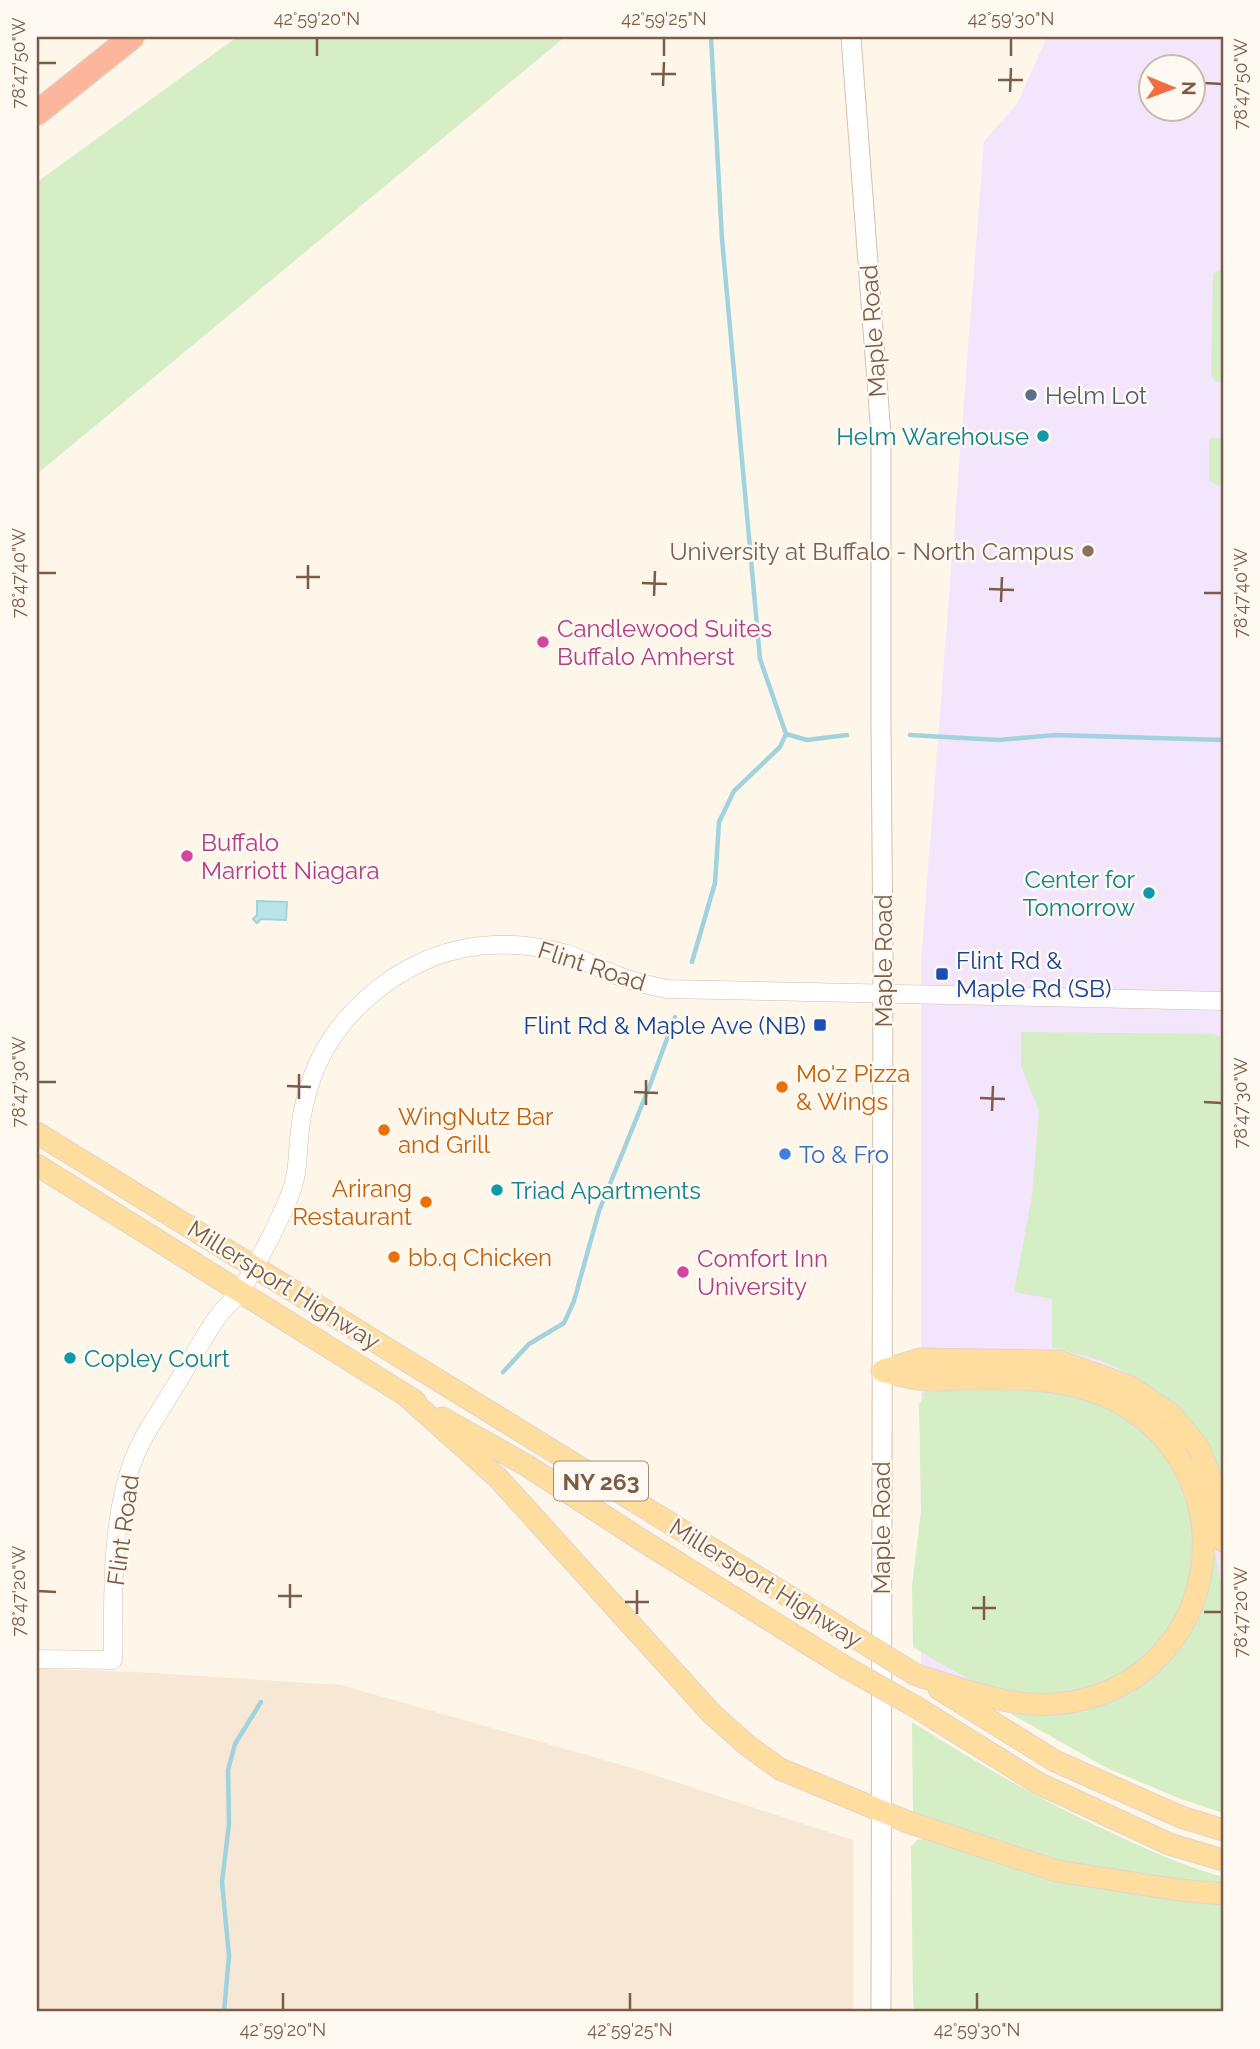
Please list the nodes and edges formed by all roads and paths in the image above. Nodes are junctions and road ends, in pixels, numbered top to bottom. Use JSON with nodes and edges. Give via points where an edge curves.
{"nodes":[{"id":1,"x":131,"y":37,"type":"edge"},
{"id":2,"x":851,"y":37,"type":"edge"},
{"id":3,"x":37,"y":95,"type":"edge"},
{"id":4,"x":37,"y":113,"type":"edge"},
{"id":5,"x":883,"y":995,"type":"junction"},
{"id":6,"x":1223,"y":1001,"type":"edge"},
{"id":7,"x":37,"y":1132,"type":"edge"},
{"id":8,"x":37,"y":1165,"type":"edge"},
{"id":9,"x":254,"y":1268,"type":"junction"},
{"id":10,"x":240,"y":1292,"type":"junction"},
{"id":11,"x":882,"y":1371,"type":"junction"},
{"id":12,"x":403,"y":1393,"type":"junction"},
{"id":13,"x":1223,"y":1541,"type":"edge"},
{"id":14,"x":37,"y":1658,"type":"edge"},
{"id":15,"x":916,"y":1675,"type":"junction"},
{"id":16,"x":880,"y":1810,"type":"junction"},
{"id":17,"x":1223,"y":1830,"type":"edge"},
{"id":18,"x":1223,"y":1860,"type":"edge"},
{"id":19,"x":1223,"y":1894,"type":"edge"},
{"id":20,"x":881,"y":2012,"type":"edge"}],
"edges":[{"from":1,"to":3,"type":"highway"},
{"from":1,"to":4,"type":"highway"},
{"from":2,"to":5,"type":"main road","name":"Maple Road","via":[[881,435]]},
{"from":5,"to":6,"type":"street","name":"Flint Road"},
{"from":5,"to":9,"type":"street","name":"Flint Road","via":[[667,989],[625,979],[568,954],[526,945],[481,946],[422,961],[357,1008],[326,1048],[306,1100],[289,1197]]},
{"from":5,"to":11,"type":"main road","name":"Maple Road"},
{"from":7,"to":9,"type":"main road","name":"Millersport Highway","number":"NY 263"},
{"from":8,"to":10,"type":"main road","name":"Millersport Highway","number":"NY 263"},
{"from":9,"to":10,"type":"street","name":"Flint Road"},
{"from":9,"to":15,"type":"main road","name":"Millersport Highway","number":"NY 263","bridge":true},
{"from":10,"to":12,"type":"main road","name":"Millersport Highway","number":"NY 263"},
{"from":10,"to":14,"type":"street","name":"Flint Road","via":[[219,1315],[139,1445],[128,1475],[117,1546],[113,1660]]},
{"from":11,"to":13,"type":"main road","via":[[920,1359],[1059,1361],[1129,1386],[1172,1415],[1199,1448],[1213,1483]]},
{"from":11,"to":15,"type":"main road","via":[[920,1380],[1058,1381],[1119,1403],[1147,1420],[1178,1454],[1194,1488],[1204,1531],[1202,1572],[1176,1636],[1129,1680],[1098,1695],[1037,1705],[1005,1702]]},
{"from":11,"to":16,"type":"main road","name":"Maple Road"},
{"from":12,"to":16,"type":"main road","via":[[498,1478],[712,1714],[748,1746],[780,1769]]},
{"from":12,"to":18,"type":"main road","name":"Millersport Highway","number":"NY 263","bridge":true,"via":[[1038,1783],[1169,1844]]},
{"from":15,"to":17,"type":"main road","name":"Millersport Highway","number":"NY 263","via":[[1055,1761],[1181,1817]]},
{"from":16,"to":19,"type":"main road","via":[[1057,1871]]},
{"from":16,"to":20,"type":"main road","name":"Maple Road"}]}
